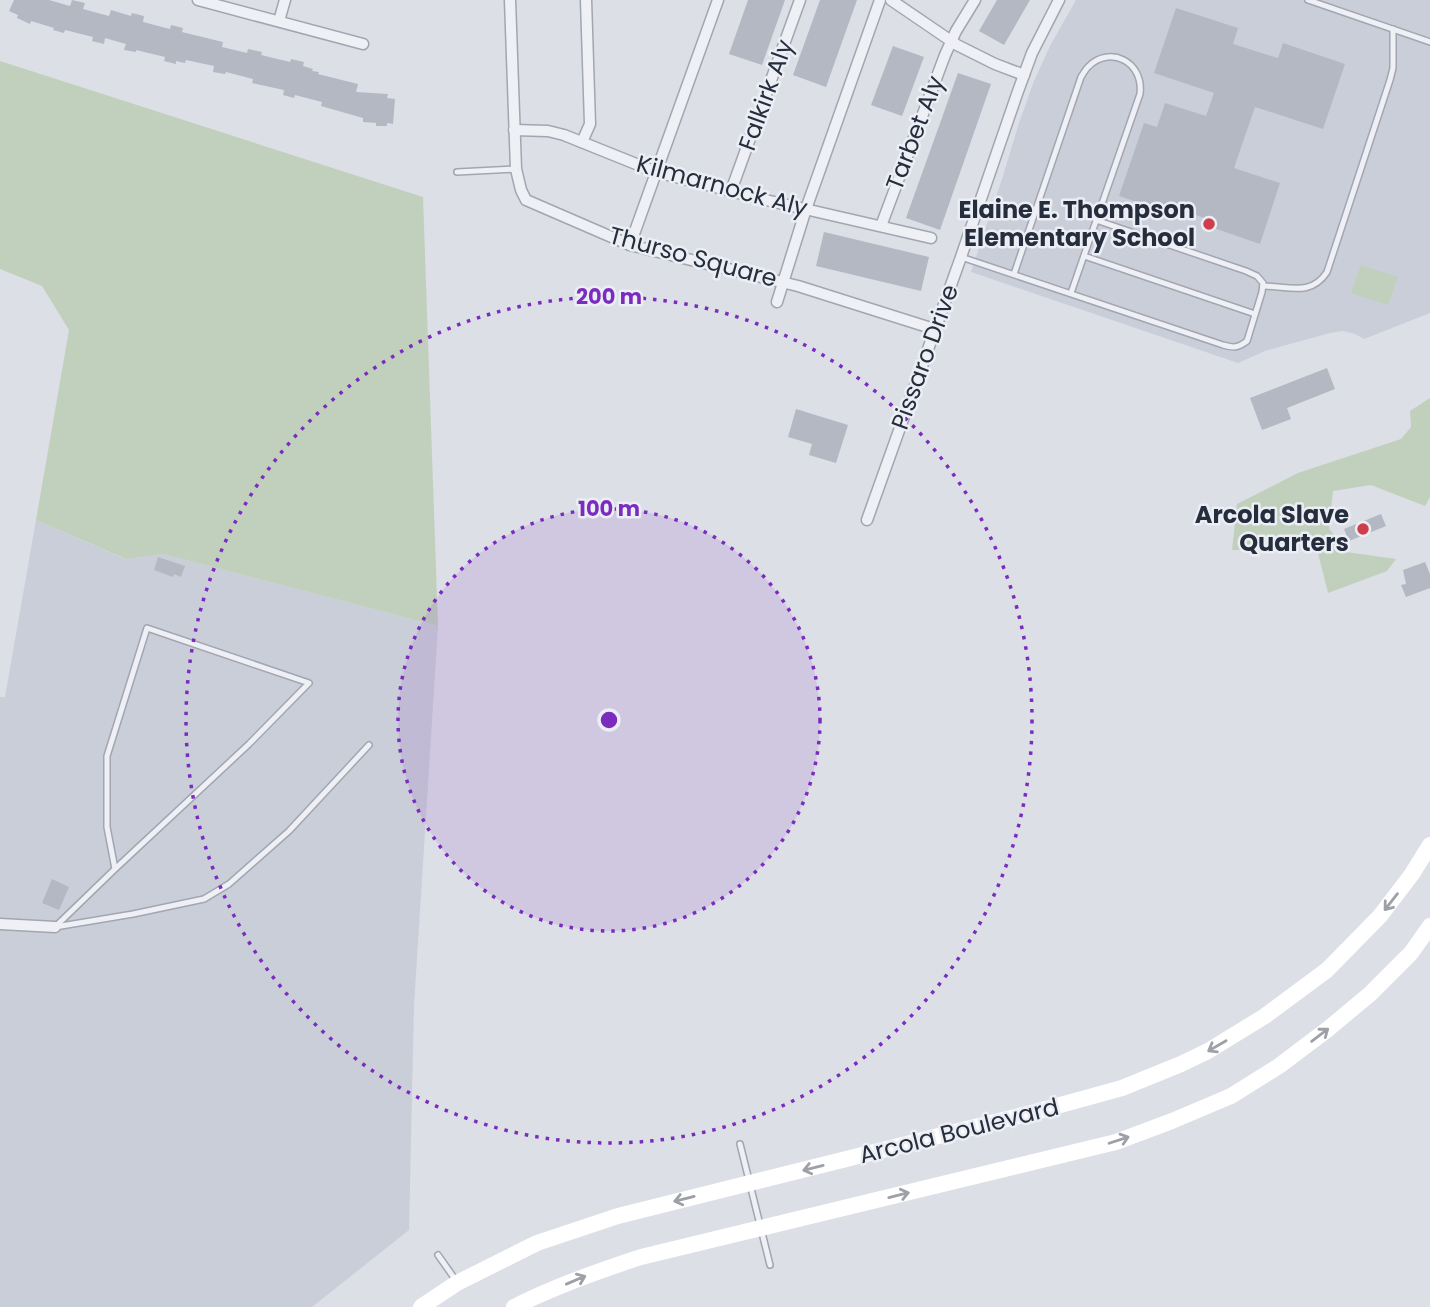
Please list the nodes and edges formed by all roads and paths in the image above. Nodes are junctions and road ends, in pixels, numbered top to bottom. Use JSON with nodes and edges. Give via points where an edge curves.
{"nodes":[{"id":1,"x":198,"y":0,"type":"edge"},
{"id":2,"x":285,"y":0,"type":"edge"},
{"id":3,"x":510,"y":0,"type":"edge"},
{"id":4,"x":586,"y":0,"type":"edge"},
{"id":5,"x":718,"y":0,"type":"edge"},
{"id":6,"x":800,"y":0,"type":"edge"},
{"id":7,"x":880,"y":0,"type":"edge"},
{"id":8,"x":891,"y":0,"type":"edge"},
{"id":9,"x":975,"y":0,"type":"edge"},
{"id":10,"x":1059,"y":0,"type":"edge"},
{"id":11,"x":1308,"y":0,"type":"edge"},
{"id":12,"x":279,"y":21,"type":"junction"},
{"id":13,"x":1393,"y":29,"type":"junction"},
{"id":14,"x":951,"y":41,"type":"junction"},
{"id":15,"x":1430,"y":42,"type":"edge"},
{"id":16,"x":363,"y":44,"type":"dead end"},
{"id":17,"x":1024,"y":75,"type":"junction"},
{"id":18,"x":514,"y":130,"type":"junction"},
{"id":19,"x":582,"y":142,"type":"junction"},
{"id":20,"x":516,"y":169,"type":"junction"},
{"id":21,"x":457,"y":172,"type":"dead end"},
{"id":22,"x":656,"y":172,"type":"junction"},
{"id":23,"x":730,"y":191,"type":"junction"},
{"id":24,"x":806,"y":209,"type":"junction"},
{"id":25,"x":1096,"y":220,"type":"junction"},
{"id":26,"x":881,"y":226,"type":"junction"},
{"id":27,"x":932,"y":238,"type":"dead end"},
{"id":28,"x":630,"y":245,"type":"junction"},
{"id":29,"x":1084,"y":256,"type":"junction"},
{"id":30,"x":961,"y":257,"type":"junction"},
{"id":31,"x":1014,"y":274,"type":"junction"},
{"id":32,"x":783,"y":282,"type":"junction"},
{"id":33,"x":1263,"y":286,"type":"junction"},
{"id":34,"x":1071,"y":293,"type":"junction"},
{"id":35,"x":777,"y":302,"type":"dead end"},
{"id":36,"x":1255,"y":314,"type":"junction"},
{"id":37,"x":934,"y":329,"type":"junction"},
{"id":38,"x":867,"y":520,"type":"dead end"},
{"id":39,"x":369,"y":745,"type":"dead end"},
{"id":40,"x":1430,"y":845,"type":"edge"},
{"id":41,"x":115,"y":869,"type":"junction"},
{"id":42,"x":0,"y":924,"type":"edge"},
{"id":43,"x":1430,"y":926,"type":"edge"},
{"id":44,"x":55,"y":927,"type":"junction"},
{"id":45,"x":740,"y":1144,"type":"dead end"},
{"id":46,"x":750,"y":1183,"type":"junction"},
{"id":47,"x":761,"y":1228,"type":"junction"},
{"id":48,"x":439,"y":1255,"type":"dead end"},
{"id":49,"x":770,"y":1265,"type":"dead end"},
{"id":50,"x":457,"y":1283,"type":"junction"},
{"id":51,"x":421,"y":1307,"type":"edge"},
{"id":52,"x":514,"y":1307,"type":"edge"}],
"edges":[{"from":1,"to":12,"type":"street"},
{"from":2,"to":12,"type":"street"},
{"from":3,"to":18,"type":"street","name":"Thurso Square"},
{"from":4,"to":19,"type":"street","via":[[590,124]]},
{"from":5,"to":22,"type":"street"},
{"from":6,"to":23,"type":"street","name":"Falkirk Aly"},
{"from":7,"to":24,"type":"street"},
{"from":8,"to":14,"type":"street"},
{"from":9,"to":14,"type":"street","name":"Tarbet Aly"},
{"from":10,"to":17,"type":"street","name":"Pissaro Drive"},
{"from":11,"to":13,"type":"lane"},
{"from":12,"to":16,"type":"street"},
{"from":13,"to":15,"type":"lane"},
{"from":13,"to":33,"type":"lane","via":[[1390,80],[1326,272],[1321,281],[1305,289]]},
{"from":14,"to":17,"type":"street"},
{"from":14,"to":26,"type":"street","name":"Tarbet Aly"},
{"from":17,"to":30,"type":"street","name":"Pissaro Drive"},
{"from":18,"to":19,"type":"street","name":"Kilmarnock Aly","via":[[548,131]]},
{"from":18,"to":20,"type":"street","name":"Thurso Square"},
{"from":19,"to":22,"type":"street","name":"Kilmarnock Aly"},
{"from":20,"to":21,"type":"lane"},
{"from":20,"to":28,"type":"street","name":"Thurso Square","via":[[527,200]]},
{"from":22,"to":23,"type":"street","name":"Kilmarnock Aly"},
{"from":22,"to":28,"type":"street"},
{"from":23,"to":24,"type":"street","name":"Kilmarnock Aly"},
{"from":24,"to":26,"type":"street","name":"Kilmarnock Aly"},
{"from":24,"to":32,"type":"street"},
{"from":25,"to":29,"type":"lane"},
{"from":25,"to":31,"type":"lane","via":[[1141,85],[1136,69],[1121,59],[1099,60],[1081,77]]},
{"from":25,"to":33,"type":"lane","via":[[1246,271],[1257,276]]},
{"from":26,"to":27,"type":"street","name":"Kilmarnock Aly"},
{"from":28,"to":32,"type":"street","name":"Thurso Square"},
{"from":29,"to":34,"type":"lane"},
{"from":29,"to":36,"type":"lane"},
{"from":30,"to":31,"type":"lane"},
{"from":30,"to":37,"type":"street","name":"Pissaro Drive"},
{"from":31,"to":34,"type":"lane"},
{"from":32,"to":35,"type":"street"},
{"from":32,"to":37,"type":"street","name":"Thurso Square"},
{"from":33,"to":36,"type":"lane"},
{"from":34,"to":36,"type":"lane","via":[[1234,348],[1247,341]]},
{"from":37,"to":38,"type":"street","name":"Pissaro Drive"},
{"from":39,"to":44,"type":"lane","via":[[289,831],[229,884],[204,899]]},
{"from":40,"to":46,"type":"main road","name":"Arcola Boulevard","one_way":true,"via":[[1380,916],[1327,970],[1265,1016],[1199,1056],[1122,1088]]},
{"from":41,"to":41,"type":"lane","via":[[250,744],[309,683],[147,628],[107,756],[107,827]]},
{"from":41,"to":44,"type":"lane"},
{"from":42,"to":44,"type":"street"},
{"from":47,"to":43,"type":"main road","name":"Arcola Boulevard","one_way":true,"via":[[1115,1142],[1231,1096],[1279,1066],[1370,994],[1411,953]]},
{"from":45,"to":46,"type":"lane"},
{"from":46,"to":47,"type":"lane"},
{"from":46,"to":50,"type":"main road","name":"Arcola Boulevard","one_way":true,"via":[[573,1231]]},
{"from":47,"to":49,"type":"lane"},
{"from":52,"to":47,"type":"main road","name":"Arcola Boulevard","one_way":true,"via":[[593,1272]]},
{"from":48,"to":50,"type":"lane"},
{"from":50,"to":51,"type":"main road","name":"Arcola Boulevard"}]}
